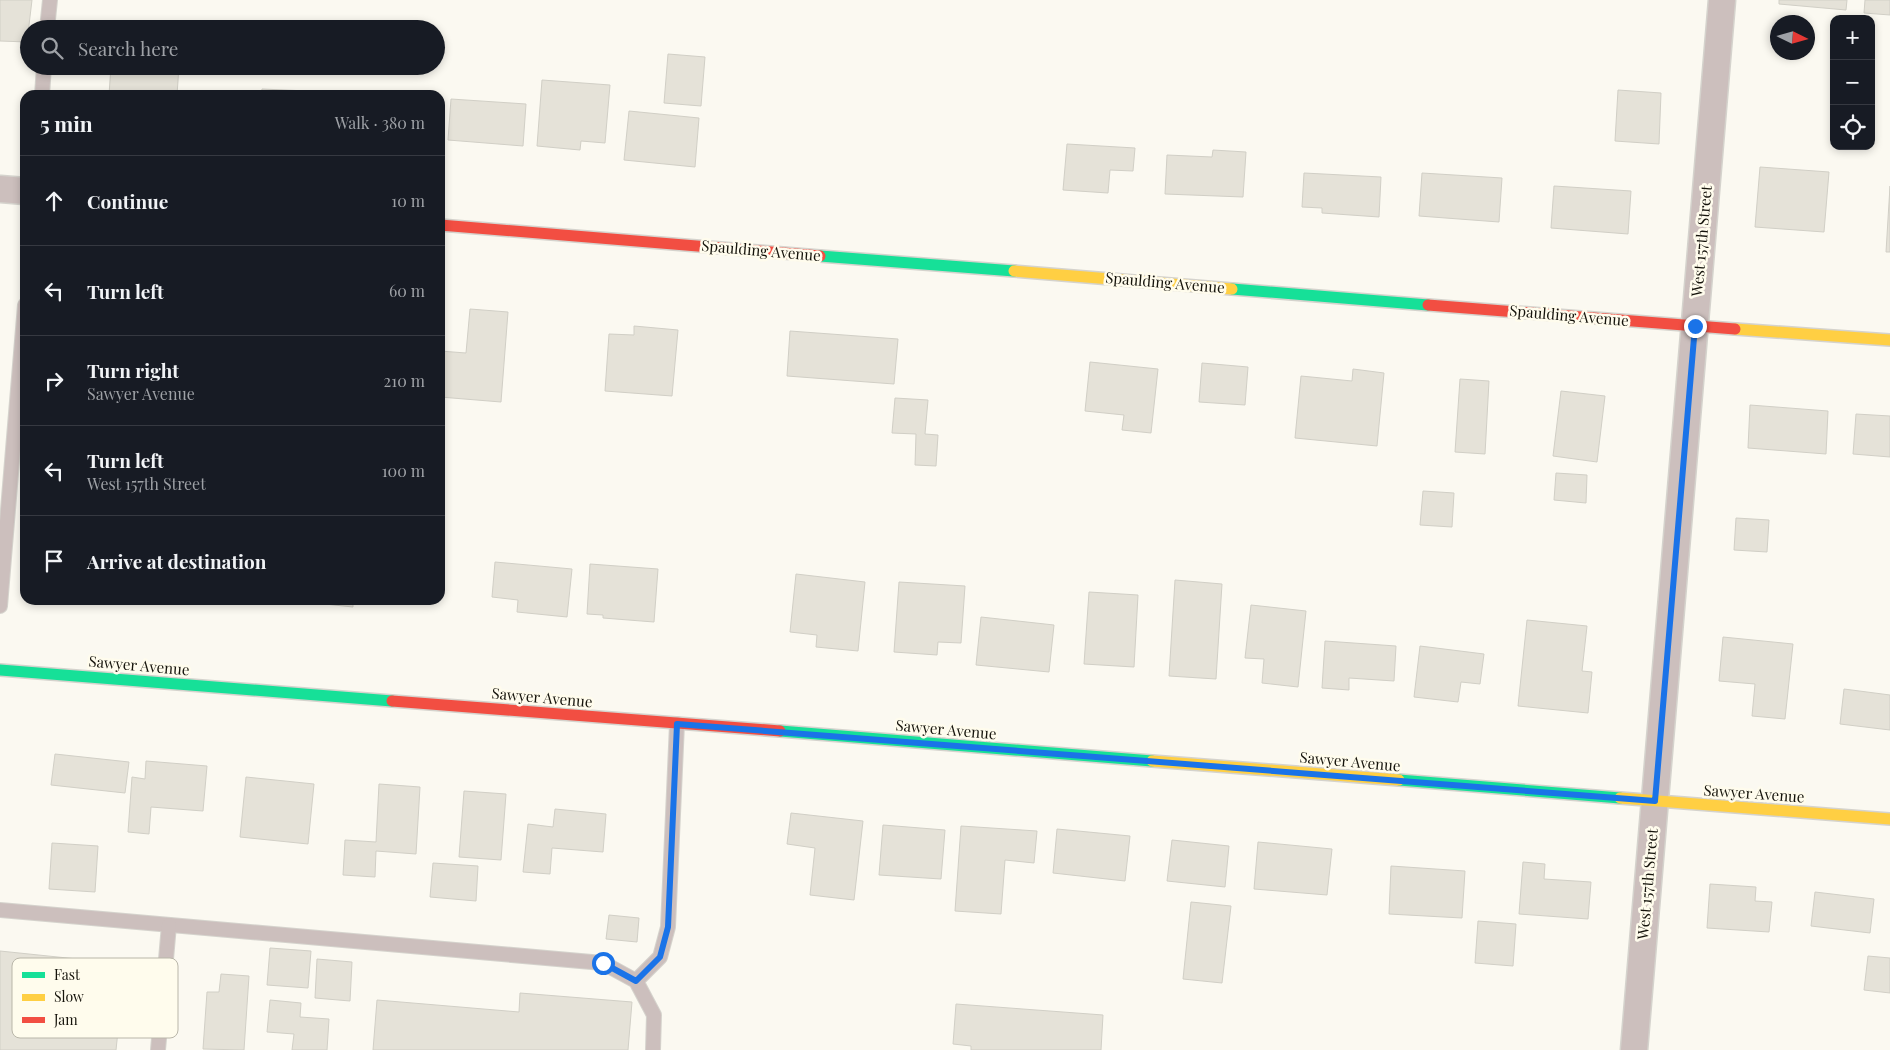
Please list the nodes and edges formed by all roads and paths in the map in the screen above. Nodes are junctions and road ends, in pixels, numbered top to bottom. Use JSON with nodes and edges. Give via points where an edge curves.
{"nodes":[{"id":1,"x":50,"y":0,"type":"edge"},
{"id":2,"x":1722,"y":0,"type":"edge"},
{"id":3,"x":48,"y":20,"type":"edge"},
{"id":4,"x":43,"y":75,"type":"edge"},
{"id":5,"x":42,"y":90,"type":"edge"},
{"id":6,"x":0,"y":189,"type":"edge"},
{"id":7,"x":20,"y":191,"type":"edge"},
{"id":8,"x":445,"y":225,"type":"edge"},
{"id":9,"x":1695,"y":326,"type":"junction"},
{"id":10,"x":1890,"y":340,"type":"edge"},
{"id":11,"x":20,"y":365,"type":"edge"},
{"id":12,"x":0,"y":606,"type":"edge"},
{"id":13,"x":0,"y":670,"type":"edge"},
{"id":14,"x":677,"y":724,"type":"junction"},
{"id":15,"x":1655,"y":801,"type":"junction"},
{"id":16,"x":1890,"y":819,"type":"edge"},
{"id":17,"x":0,"y":910,"type":"edge"},
{"id":18,"x":168,"y":925,"type":"junction"},
{"id":19,"x":165,"y":958,"type":"edge"},
{"id":20,"x":636,"y":981,"type":"junction"},
{"id":21,"x":653,"y":1050,"type":"edge"},
{"id":22,"x":1634,"y":1050,"type":"edge"}],
"edges":[{"from":1,"to":3,"type":"lane"},
{"from":2,"to":9,"type":"street","name":"West 157th Street"},
{"from":4,"to":5,"type":"lane"},
{"from":6,"to":7,"type":"street"},
{"from":8,"to":9,"type":"street","name":"Spaulding Avenue"},
{"from":9,"to":10,"type":"street","name":"Spaulding Avenue"},
{"from":9,"to":15,"type":"street","name":"West 157th Street"},
{"from":11,"to":12,"type":"lane"},
{"from":13,"to":14,"type":"street","name":"Sawyer Avenue"},
{"from":14,"to":15,"type":"street","name":"Sawyer Avenue"},
{"from":14,"to":20,"type":"lane","via":[[668,927],[660,957]]},
{"from":15,"to":16,"type":"street","name":"Sawyer Avenue"},
{"from":15,"to":22,"type":"street","name":"West 157th Street"},
{"from":17,"to":18,"type":"lane"},
{"from":18,"to":19,"type":"lane"},
{"from":18,"to":20,"type":"lane","via":[[603,963]]},
{"from":20,"to":21,"type":"lane","via":[[654,1015]]}]}
